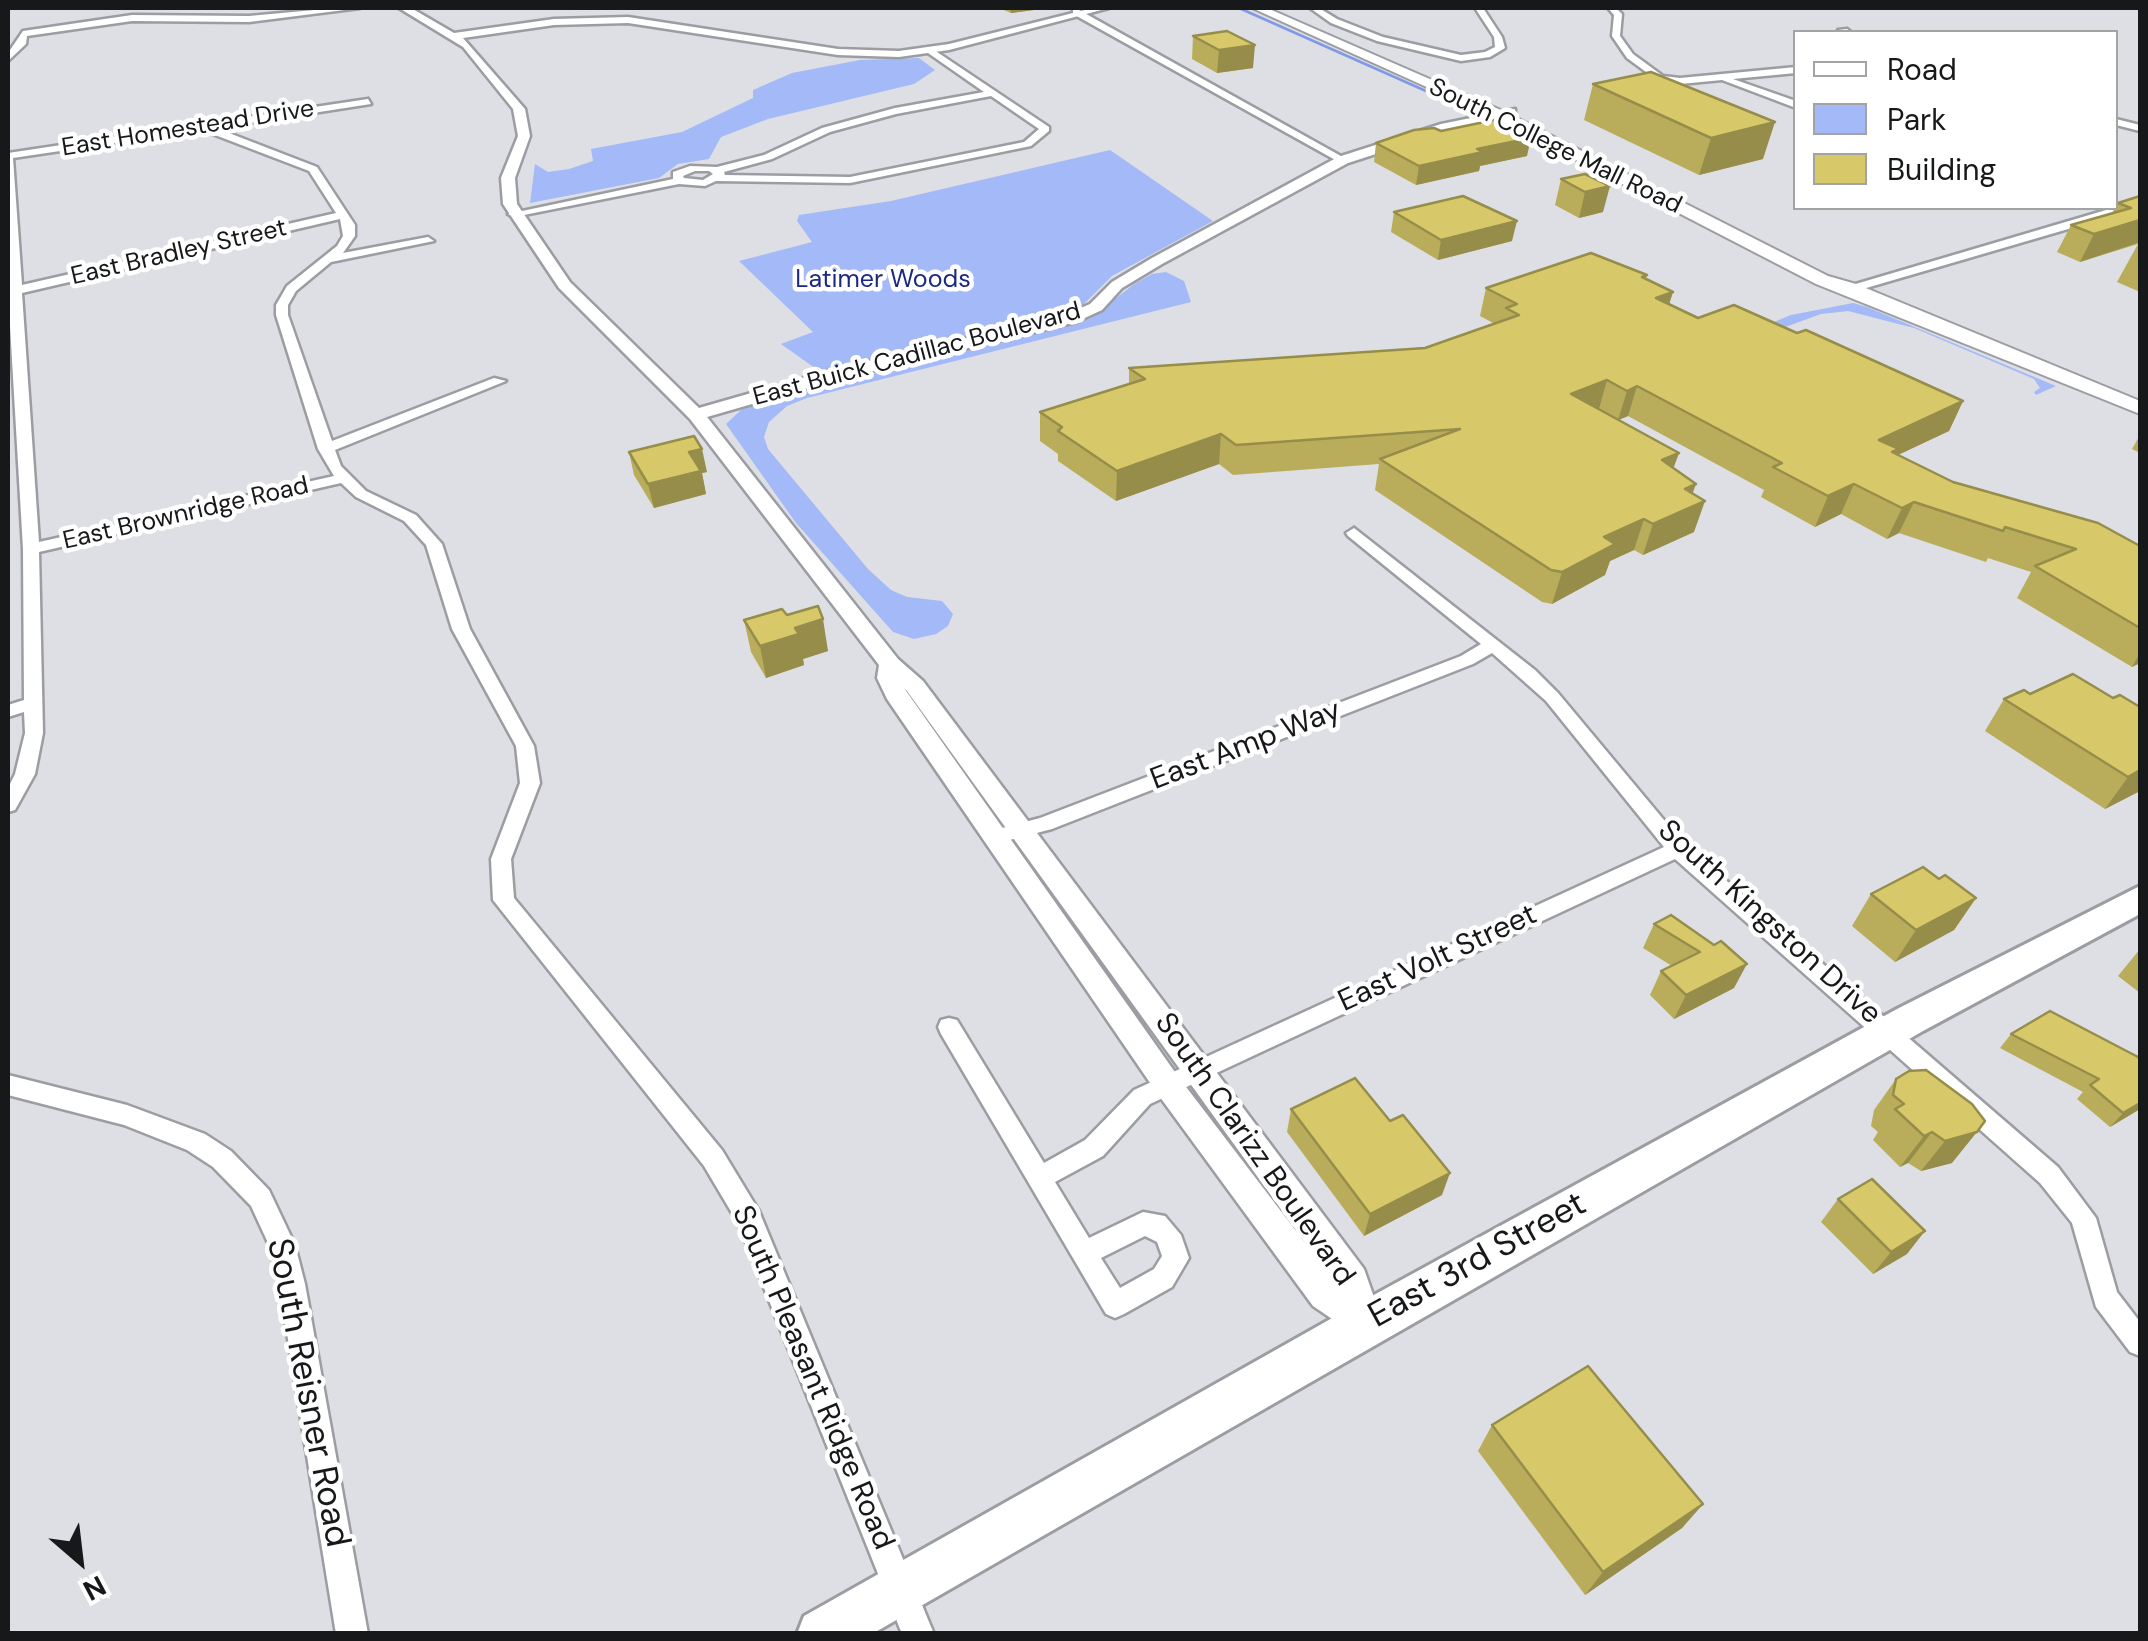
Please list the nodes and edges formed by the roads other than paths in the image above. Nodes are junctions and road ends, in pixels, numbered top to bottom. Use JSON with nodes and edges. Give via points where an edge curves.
{"nodes":[{"id":1,"x":356,"y":8,"type":"edge"},
{"id":2,"x":404,"y":8,"type":"edge"},
{"id":3,"x":1104,"y":8,"type":"edge"},
{"id":4,"x":1258,"y":8,"type":"edge"},
{"id":5,"x":1274,"y":8,"type":"edge"},
{"id":6,"x":1314,"y":8,"type":"edge"},
{"id":7,"x":1479,"y":8,"type":"edge"},
{"id":8,"x":1612,"y":8,"type":"edge"},
{"id":9,"x":1076,"y":12,"type":"junction"},
{"id":10,"x":456,"y":36,"type":"junction"},
{"id":11,"x":1339,"y":40,"type":"junction"},
{"id":12,"x":931,"y":51,"type":"junction"},
{"id":13,"x":8,"y":58,"type":"edge"},
{"id":14,"x":1793,"y":70,"type":"edge"},
{"id":15,"x":1721,"y":78,"type":"junction"},
{"id":16,"x":994,"y":94,"type":"junction"},
{"id":17,"x":368,"y":102,"type":"dead end"},
{"id":18,"x":1793,"y":104,"type":"edge"},
{"id":19,"x":1505,"y":113,"type":"junction"},
{"id":20,"x":204,"y":127,"type":"junction"},
{"id":21,"x":8,"y":157,"type":"edge"},
{"id":22,"x":1343,"y":160,"type":"junction"},
{"id":23,"x":717,"y":174,"type":"junction"},
{"id":24,"x":2140,"y":204,"type":"edge"},
{"id":25,"x":514,"y":214,"type":"junction"},
{"id":26,"x":344,"y":216,"type":"junction"},
{"id":27,"x":428,"y":241,"type":"dead end"},
{"id":28,"x":330,"y":259,"type":"junction"},
{"id":29,"x":1850,"y":288,"type":"junction"},
{"id":30,"x":14,"y":292,"type":"junction"},
{"id":31,"x":13,"y":379,"type":"edge"},
{"id":32,"x":499,"y":382,"type":"dead end"},
{"id":33,"x":2140,"y":408,"type":"edge"},
{"id":34,"x":696,"y":415,"type":"junction"},
{"id":35,"x":325,"y":448,"type":"junction"},
{"id":36,"x":342,"y":478,"type":"junction"},
{"id":37,"x":1354,"y":533,"type":"dead end"},
{"id":38,"x":30,"y":549,"type":"junction"},
{"id":39,"x":1493,"y":645,"type":"junction"},
{"id":40,"x":32,"y":704,"type":"junction"},
{"id":41,"x":8,"y":711,"type":"edge"},
{"id":42,"x":8,"y":805,"type":"edge"},
{"id":43,"x":1009,"y":834,"type":"junction"},
{"id":44,"x":1677,"y":849,"type":"junction"},
{"id":45,"x":2140,"y":899,"type":"edge"},
{"id":46,"x":949,"y":1026,"type":"dead end"},
{"id":47,"x":1890,"y":1032,"type":"junction"},
{"id":48,"x":1198,"y":1070,"type":"junction"},
{"id":49,"x":1167,"y":1084,"type":"junction"},
{"id":50,"x":8,"y":1085,"type":"edge"},
{"id":51,"x":1042,"y":1178,"type":"junction"},
{"id":52,"x":1085,"y":1253,"type":"dead end"},
{"id":53,"x":1366,"y":1323,"type":"junction"},
{"id":54,"x":2140,"y":1342,"type":"edge"},
{"id":55,"x":900,"y":1590,"type":"junction"},
{"id":56,"x":352,"y":1634,"type":"edge"},
{"id":57,"x":822,"y":1634,"type":"edge"},
{"id":58,"x":918,"y":1634,"type":"edge"}],
"edges":[{"from":1,"to":13,"type":"street","via":[[19,30],[23,42]]},
{"from":2,"to":10,"type":"street"},
{"from":3,"to":9,"type":"street"},
{"from":4,"to":11,"type":"main road","name":"South College Mall Road"},
{"from":5,"to":11,"type":"main road","name":"South College Mall Road"},
{"from":6,"to":7,"type":"street","via":[[1380,40],[1468,58],[1501,46]]},
{"from":8,"to":15,"type":"street","via":[[1618,14],[1616,36],[1650,73],[1674,81]]},
{"from":9,"to":12,"type":"street"},
{"from":9,"to":22,"type":"street"},
{"from":10,"to":12,"type":"street","via":[[628,20],[848,54]]},
{"from":10,"to":25,"type":"street","via":[[523,116],[524,136],[507,186]]},
{"from":11,"to":19,"type":"main road","name":"South College Mall Road"},
{"from":12,"to":16,"type":"street"},
{"from":14,"to":15,"type":"street"},
{"from":15,"to":18,"type":"street"},
{"from":16,"to":23,"type":"street","via":[[826,130]]},
{"from":16,"to":23,"type":"street","via":[[1045,129],[1039,137],[850,180]]},
{"from":17,"to":20,"type":"street","name":"East Homestead Drive"},
{"from":19,"to":22,"type":"street","name":"East Buick Cadillac Boulevard"},
{"from":19,"to":29,"type":"main road","name":"South College Mall Road","via":[[1822,280]]},
{"from":20,"to":21,"type":"street","name":"East Homestead Drive"},
{"from":20,"to":26,"type":"street","via":[[313,169]]},
{"from":21,"to":30,"type":"street"},
{"from":22,"to":34,"type":"street","name":"East Buick Cadillac Boulevard","via":[[1157,261],[1084,314]]},
{"from":23,"to":25,"type":"street","via":[[700,184],[680,181]]},
{"from":24,"to":29,"type":"street"},
{"from":25,"to":34,"type":"street","name":"South Clarizz Boulevard","via":[[564,286]]},
{"from":26,"to":28,"type":"street","via":[[349,236]]},
{"from":26,"to":30,"type":"street","name":"East Bradley Street"},
{"from":27,"to":28,"type":"street"},
{"from":28,"to":35,"type":"street","name":"South Pleasant Ridge Road","via":[[291,289],[281,310]]},
{"from":29,"to":33,"type":"main road","name":"South College Mall Road"},
{"from":30,"to":31,"type":"street"},
{"from":31,"to":38,"type":"street"},
{"from":32,"to":35,"type":"street"},
{"from":34,"to":43,"type":"street","name":"South Clarizz Boulevard","via":[[890,664],[895,694]]},
{"from":35,"to":36,"type":"street","name":"South Pleasant Ridge Road"},
{"from":36,"to":38,"type":"street","name":"East Brownridge Road"},
{"from":36,"to":55,"type":"street","name":"South Pleasant Ridge Road","via":[[410,518],[434,544],[460,629],[528,758],[527,796],[501,860],[504,900],[713,1158],[750,1219]]},
{"from":37,"to":39,"type":"street","name":"South Kingston Drive"},
{"from":38,"to":40,"type":"street"},
{"from":39,"to":43,"type":"street","name":"East Amp Way"},
{"from":39,"to":44,"type":"street","name":"South Kingston Drive","via":[[1552,696]]},
{"from":40,"to":41,"type":"street"},
{"from":40,"to":42,"type":"street","via":[[30,758]]},
{"from":43,"to":48,"type":"street","name":"South Clarizz Boulevard"},
{"from":43,"to":49,"type":"street","name":"South Clarizz Boulevard"},
{"from":44,"to":47,"type":"street","name":"South Kingston Drive"},
{"from":44,"to":48,"type":"street","name":"East Volt Street"},
{"from":45,"to":47,"type":"highway","name":"East 3rd Street"},
{"from":46,"to":51,"type":"street"},
{"from":47,"to":53,"type":"highway","name":"East 3rd Street"},
{"from":47,"to":54,"type":"street","name":"South Kingston Drive","via":[[2070,1196],[2105,1298]]},
{"from":48,"to":49,"type":"street","name":"East Volt Street"},
{"from":48,"to":53,"type":"street","name":"South Clarizz Boulevard","via":[[1352,1280]]},
{"from":49,"to":51,"type":"street","name":"East Volt Street","via":[[1142,1096],[1094,1148]]},
{"from":49,"to":53,"type":"street","name":"South Clarizz Boulevard","via":[[1324,1295]]},
{"from":50,"to":56,"type":"street","name":"South Reisner Road","via":[[127,1115],[196,1142],[260,1198],[292,1284]]},
{"from":51,"to":52,"type":"street"},
{"from":53,"to":55,"type":"highway","name":"East 3rd Street"},
{"from":55,"to":57,"type":"highway","name":"East 3rd Street"},
{"from":55,"to":58,"type":"street","name":"South Pleasant Ridge Road"}]}
